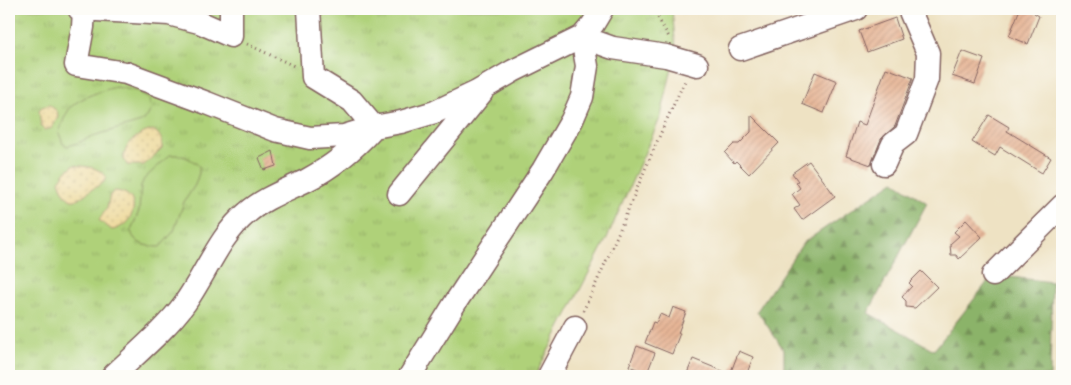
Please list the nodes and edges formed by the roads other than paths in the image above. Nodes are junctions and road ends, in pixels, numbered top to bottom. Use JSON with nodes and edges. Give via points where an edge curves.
{"nodes":[{"id":1,"x":79,"y":9,"type":"edge"},
{"id":2,"x":84,"y":9,"type":"edge"},
{"id":3,"x":231,"y":9,"type":"edge"},
{"id":4,"x":309,"y":9,"type":"edge"},
{"id":5,"x":602,"y":9,"type":"edge"},
{"id":6,"x":909,"y":9,"type":"edge"},
{"id":7,"x":847,"y":10,"type":"edge"},
{"id":8,"x":582,"y":37,"type":"junction"},
{"id":9,"x":740,"y":49,"type":"dead end"},
{"id":10,"x":697,"y":65,"type":"road end"},
{"id":11,"x":485,"y":87,"type":"junction"},
{"id":12,"x":374,"y":127,"type":"junction"},
{"id":13,"x":884,"y":164,"type":"dead end"},
{"id":14,"x":399,"y":194,"type":"dead end"},
{"id":15,"x":1062,"y":206,"type":"edge"},
{"id":16,"x":993,"y":275,"type":"dead end"},
{"id":17,"x":575,"y":327,"type":"road end"},
{"id":18,"x":114,"y":376,"type":"edge"},
{"id":19,"x":410,"y":376,"type":"edge"},
{"id":20,"x":548,"y":376,"type":"edge"}],
"edges":[{"from":1,"to":2,"type":"street"},
{"from":2,"to":3,"type":"street","via":[[169,14],[231,36]]},
{"from":2,"to":12,"type":"street","via":[[76,65],[126,74],[275,130],[310,138],[344,136]]},
{"from":4,"to":12,"type":"street","via":[[313,77],[352,101]]},
{"from":5,"to":8,"type":"street"},
{"from":6,"to":13,"type":"street","via":[[928,53],[927,78],[906,134],[892,144]]},
{"from":7,"to":9,"type":"street"},
{"from":8,"to":10,"type":"street","via":[[613,48],[666,56]]},
{"from":8,"to":11,"type":"street"},
{"from":8,"to":19,"type":"street","via":[[587,66],[582,97],[572,120]]},
{"from":11,"to":12,"type":"street","via":[[435,112]]},
{"from":11,"to":14,"type":"street"},
{"from":12,"to":18,"type":"street","via":[[332,165],[247,213],[229,232],[184,304]]},
{"from":15,"to":16,"type":"street"},
{"from":17,"to":20,"type":"street"}]}
